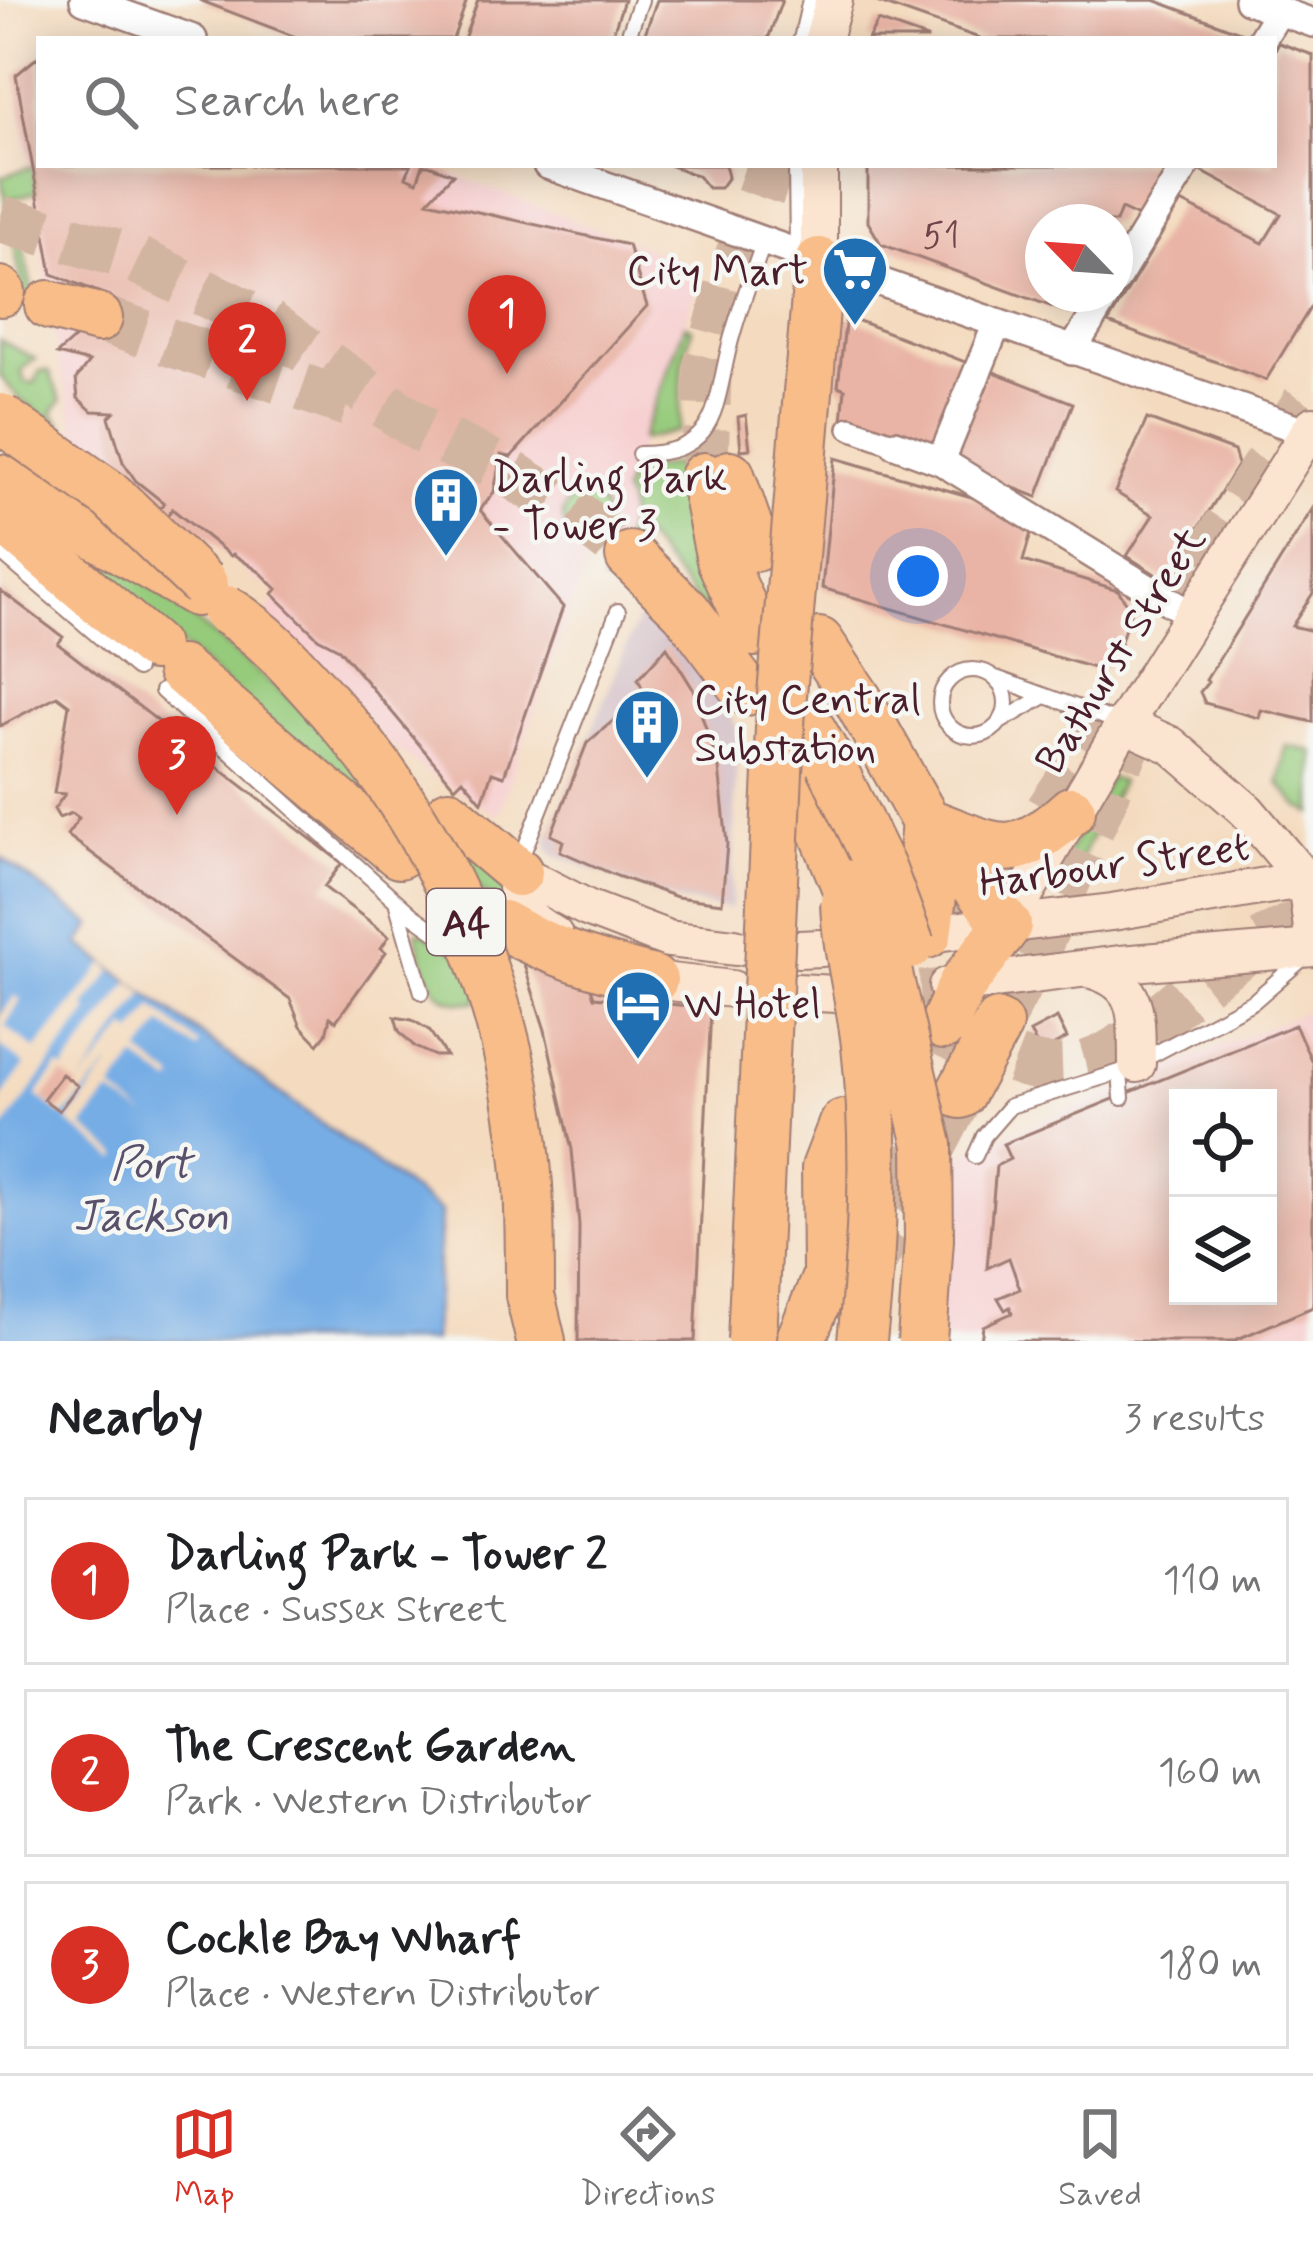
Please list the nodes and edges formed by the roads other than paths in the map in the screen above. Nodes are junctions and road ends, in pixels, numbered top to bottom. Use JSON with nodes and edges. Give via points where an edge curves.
{"nodes":[{"id":1,"x":83,"y":0,"type":"edge"},
{"id":2,"x":641,"y":0,"type":"edge"},
{"id":3,"x":810,"y":0,"type":"edge"},
{"id":4,"x":834,"y":0,"type":"edge"},
{"id":5,"x":1248,"y":0,"type":"edge"},
{"id":6,"x":1280,"y":11,"type":"junction"},
{"id":7,"x":1313,"y":23,"type":"edge"},
{"id":8,"x":185,"y":36,"type":"edge"},
{"id":9,"x":628,"y":36,"type":"edge"},
{"id":10,"x":802,"y":36,"type":"edge"},
{"id":11,"x":824,"y":36,"type":"edge"},
{"id":12,"x":1264,"y":36,"type":"edge"},
{"id":13,"x":796,"y":168,"type":"edge"},
{"id":14,"x":819,"y":168,"type":"edge"},
{"id":15,"x":1184,"y":168,"type":"edge"},
{"id":16,"x":581,"y":171,"type":"edge"},
{"id":17,"x":764,"y":242,"type":"junction"},
{"id":18,"x":1133,"y":252,"type":"edge"},
{"id":19,"x":804,"y":262,"type":"junction"},
{"id":20,"x":49,"y":305,"type":"dead end"},
{"id":21,"x":1096,"y":312,"type":"edge"},
{"id":22,"x":98,"y":318,"type":"tunnel mouth"},
{"id":23,"x":996,"y":326,"type":"junction"},
{"id":24,"x":1072,"y":352,"type":"junction"},
{"id":25,"x":0,"y":418,"type":"edge"},
{"id":26,"x":850,"y":428,"type":"dead end"},
{"id":27,"x":1312,"y":430,"type":"edge"},
{"id":28,"x":895,"y":444,"type":"joint"},
{"id":29,"x":639,"y":454,"type":"dead end"},
{"id":30,"x":941,"y":460,"type":"junction"},
{"id":31,"x":717,"y":476,"type":"tunnel mouth"},
{"id":32,"x":0,"y":478,"type":"edge"},
{"id":33,"x":0,"y":516,"type":"edge"},
{"id":34,"x":0,"y":552,"type":"edge"},
{"id":35,"x":630,"y":556,"type":"tunnel mouth"},
{"id":36,"x":218,"y":602,"type":"junction"},
{"id":37,"x":618,"y":611,"type":"dead end"},
{"id":38,"x":1191,"y":615,"type":"junction"},
{"id":39,"x":754,"y":632,"type":"dead end"},
{"id":40,"x":819,"y":642,"type":"dead end"},
{"id":41,"x":158,"y":669,"type":"junction"},
{"id":42,"x":995,"y":679,"type":"junction"},
{"id":43,"x":746,"y":691,"type":"dead end"},
{"id":44,"x":1045,"y":696,"type":"junction"},
{"id":45,"x":1000,"y":722,"type":"junction"},
{"id":46,"x":1124,"y":724,"type":"junction"},
{"id":47,"x":812,"y":731,"type":"dead end"},
{"id":48,"x":815,"y":809,"type":"dead end"},
{"id":49,"x":1071,"y":811,"type":"junction"},
{"id":50,"x":449,"y":814,"type":"dead end"},
{"id":51,"x":926,"y":822,"type":"junction"},
{"id":52,"x":518,"y":872,"type":"junction"},
{"id":53,"x":397,"y":877,"type":"junction"},
{"id":54,"x":1310,"y":880,"type":"edge"},
{"id":55,"x":845,"y":884,"type":"junction"},
{"id":56,"x":503,"y":925,"type":"dead end"},
{"id":57,"x":1007,"y":925,"type":"junction"},
{"id":58,"x":436,"y":932,"type":"dead end"},
{"id":59,"x":927,"y":934,"type":"joint"},
{"id":60,"x":1313,"y":937,"type":"edge"},
{"id":61,"x":735,"y":947,"type":"dead end"},
{"id":62,"x":1313,"y":949,"type":"edge"},
{"id":63,"x":1088,"y":969,"type":"junction"},
{"id":64,"x":590,"y":975,"type":"dead end"},
{"id":65,"x":640,"y":987,"type":"junction"},
{"id":66,"x":732,"y":989,"type":"dead end"},
{"id":67,"x":422,"y":992,"type":"dead end"},
{"id":68,"x":796,"y":992,"type":"dead end"},
{"id":69,"x":837,"y":994,"type":"tunnel mouth"},
{"id":70,"x":949,"y":999,"type":"joint"},
{"id":71,"x":998,"y":1024,"type":"tunnel mouth"},
{"id":72,"x":1129,"y":1068,"type":"junction"},
{"id":73,"x":960,"y":1094,"type":"tunnel mouth"},
{"id":74,"x":1122,"y":1099,"type":"dead end"},
{"id":75,"x":843,"y":1124,"type":"dead end"},
{"id":76,"x":928,"y":1145,"type":"junction"},
{"id":77,"x":975,"y":1156,"type":"dead end"},
{"id":78,"x":851,"y":1220,"type":"tunnel mouth"},
{"id":79,"x":829,"y":1324,"type":"edge"},
{"id":80,"x":531,"y":1326,"type":"edge"},
{"id":81,"x":746,"y":1326,"type":"edge"},
{"id":82,"x":922,"y":1341,"type":"edge"}],
"edges":[{"from":1,"to":8,"type":"street"},
{"from":2,"to":9,"type":"lane"},
{"from":3,"to":10,"type":"lane"},
{"from":4,"to":11,"type":"main road"},
{"from":5,"to":6,"type":"street"},
{"from":6,"to":7,"type":"street"},
{"from":6,"to":12,"type":"street"},
{"from":13,"to":19,"type":"lane"},
{"from":14,"to":19,"type":"main road"},
{"from":15,"to":18,"type":"street"},
{"from":16,"to":17,"type":"street"},
{"from":17,"to":19,"type":"street"},
{"from":17,"to":29,"type":"lane","via":[[710,424],[680,449]]},
{"from":19,"to":23,"type":"street"},
{"from":19,"to":81,"type":"highway","bridge":true,"via":[[800,498]]},
{"from":20,"to":22,"type":"highway"},
{"from":21,"to":24,"type":"street"},
{"from":23,"to":24,"type":"street"},
{"from":23,"to":30,"type":"street"},
{"from":24,"to":27,"type":"street"},
{"from":25,"to":36,"type":"highway","number":"A4","bridge":true,"via":[[111,496]]},
{"from":26,"to":28,"type":"street"},
{"from":27,"to":38,"type":"main road","name":"Bathurst Street"},
{"from":28,"to":30,"type":"street"},
{"from":30,"to":38,"type":"street"},
{"from":31,"to":39,"type":"highway"},
{"from":32,"to":36,"type":"highway"},
{"from":33,"to":41,"type":"highway"},
{"from":34,"to":41,"type":"lane"},
{"from":35,"to":43,"type":"highway","via":[[686,610]]},
{"from":36,"to":80,"type":"highway","number":"A4","bridge":true,"via":[[308,683],[392,783],[476,943],[505,1033],[521,1124]]},
{"from":37,"to":52,"type":"lane"},
{"from":38,"to":46,"type":"main road","name":"Bathurst Street"},
{"from":40,"to":51,"type":"highway"},
{"from":41,"to":53,"type":"highway"},
{"from":42,"to":44,"type":"lane"},
{"from":42,"to":45,"type":"lane","via":[[1006,700]]},
{"from":42,"to":45,"type":"lane","via":[[974,670],[954,676],[940,705],[958,733],[981,735]]},
{"from":44,"to":45,"type":"lane"},
{"from":44,"to":46,"type":"lane"},
{"from":46,"to":49,"type":"main road","name":"Bathurst Street"},
{"from":46,"to":54,"type":"main road","via":[[1163,739],[1220,785]]},
{"from":47,"to":76,"type":"highway","bridge":true,"via":[[881,868],[919,969],[940,1076]]},
{"from":48,"to":55,"type":"highway"},
{"from":49,"to":51,"type":"highway","via":[[1025,844],[998,849]]},
{"from":49,"to":57,"type":"main road","name":"Bathurst Street"},
{"from":50,"to":52,"type":"highway"},
{"from":51,"to":57,"type":"highway"},
{"from":51,"to":59,"type":"highway"},
{"from":52,"to":61,"type":"main road","via":[[668,939]]},
{"from":52,"to":65,"type":"main road","via":[[518,904],[537,924]]},
{"from":53,"to":58,"type":"lane"},
{"from":53,"to":67,"type":"lane"},
{"from":54,"to":57,"type":"main road","name":"Harbour Street"},
{"from":54,"to":60,"type":"main road"},
{"from":55,"to":76,"type":"highway","bridge":true,"via":[[876,923]]},
{"from":55,"to":79,"type":"highway","bridge":true,"via":[[866,1047],[871,1238]]},
{"from":56,"to":65,"type":"highway"},
{"from":57,"to":59,"type":"main road","name":"Harbour Street"},
{"from":57,"to":70,"type":"highway"},
{"from":62,"to":63,"type":"main road"},
{"from":62,"to":72,"type":"lane","via":[[1254,1001]]},
{"from":63,"to":70,"type":"main road"},
{"from":63,"to":72,"type":"main road","via":[[1128,988],[1135,1015]]},
{"from":64,"to":65,"type":"lane"},
{"from":65,"to":66,"type":"main road"},
{"from":68,"to":69,"type":"main road"},
{"from":71,"to":73,"type":"highway"},
{"from":72,"to":74,"type":"lane"},
{"from":72,"to":77,"type":"lane","via":[[1010,1106]]},
{"from":75,"to":79,"type":"highway","via":[[826,1168]]},
{"from":76,"to":82,"type":"highway","bridge":true},
{"from":78,"to":79,"type":"highway"}]}
